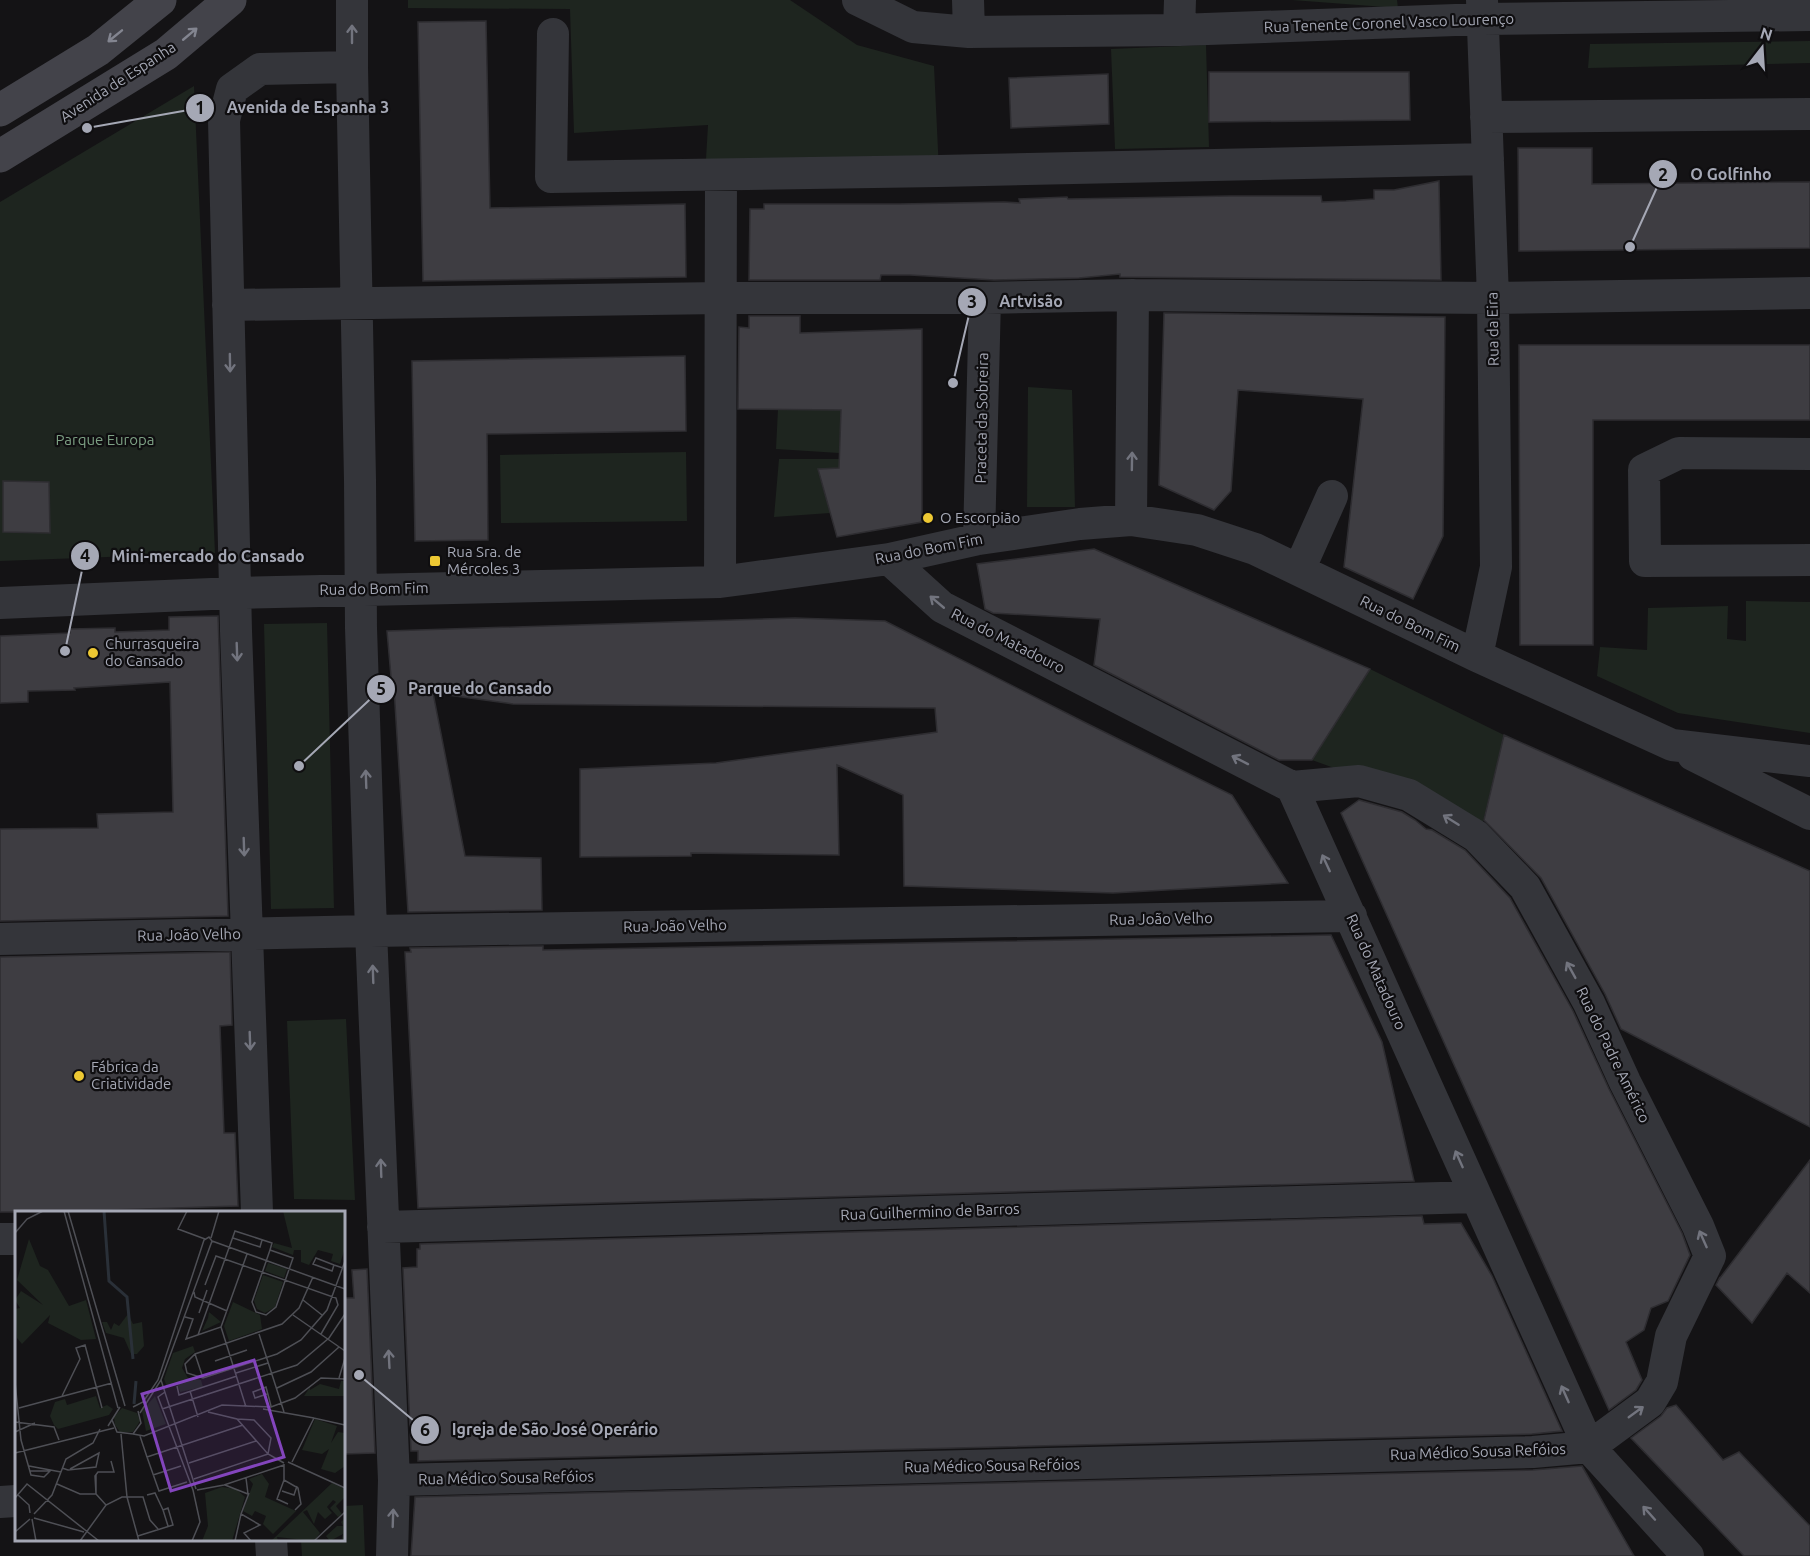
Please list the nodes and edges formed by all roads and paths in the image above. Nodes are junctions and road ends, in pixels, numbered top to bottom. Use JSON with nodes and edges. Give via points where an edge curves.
{"nodes":[{"id":1,"x":160,"y":0,"type":"edge"},
{"id":2,"x":230,"y":0,"type":"edge"},
{"id":3,"x":352,"y":0,"type":"edge"},
{"id":4,"x":858,"y":0,"type":"edge"},
{"id":5,"x":968,"y":0,"type":"edge"},
{"id":6,"x":1779,"y":8,"type":"edge"},
{"id":7,"x":1483,"y":10,"type":"edge"},
{"id":8,"x":1180,"y":15,"type":"edge"},
{"id":9,"x":1810,"y":15,"type":"edge"},
{"id":10,"x":969,"y":32,"type":"junction"},
{"id":11,"x":553,"y":34,"type":"dead end"},
{"id":12,"x":352,"y":67,"type":"junction"},
{"id":13,"x":0,"y":110,"type":"edge"},
{"id":14,"x":1810,"y":114,"type":"edge"},
{"id":15,"x":1486,"y":117,"type":"junction"},
{"id":16,"x":0,"y":156,"type":"edge"},
{"id":17,"x":1488,"y":159,"type":"junction"},
{"id":18,"x":721,"y":175,"type":"junction"},
{"id":19,"x":1810,"y":293,"type":"edge"},
{"id":20,"x":1133,"y":295,"type":"junction"},
{"id":21,"x":721,"y":298,"type":"junction"},
{"id":22,"x":985,"y":298,"type":"junction"},
{"id":23,"x":1493,"y":298,"type":"junction"},
{"id":24,"x":357,"y":303,"type":"junction"},
{"id":25,"x":228,"y":305,"type":"junction"},
{"id":26,"x":1810,"y":454,"type":"edge"},
{"id":27,"x":1332,"y":496,"type":"dead end"},
{"id":28,"x":1131,"y":520,"type":"junction"},
{"id":29,"x":979,"y":538,"type":"junction"},
{"id":30,"x":889,"y":559,"type":"junction"},
{"id":31,"x":1810,"y":560,"type":"edge"},
{"id":32,"x":1299,"y":570,"type":"junction"},
{"id":33,"x":720,"y":582,"type":"junction"},
{"id":34,"x":360,"y":590,"type":"junction"},
{"id":35,"x":235,"y":593,"type":"junction"},
{"id":36,"x":0,"y":603,"type":"edge"},
{"id":37,"x":1476,"y":656,"type":"junction"},
{"id":38,"x":1672,"y":745,"type":"junction"},
{"id":39,"x":1810,"y":761,"type":"edge"},
{"id":40,"x":1292,"y":787,"type":"junction"},
{"id":41,"x":1810,"y":814,"type":"edge"},
{"id":42,"x":1351,"y":916,"type":"junction"},
{"id":43,"x":371,"y":930,"type":"junction"},
{"id":44,"x":247,"y":934,"type":"junction"},
{"id":45,"x":0,"y":939,"type":"edge"},
{"id":46,"x":1476,"y":1197,"type":"junction"},
{"id":47,"x":257,"y":1211,"type":"edge"},
{"id":48,"x":384,"y":1227,"type":"junction"},
{"id":49,"x":1589,"y":1447,"type":"junction"},
{"id":50,"x":394,"y":1480,"type":"junction"},
{"id":51,"x":15,"y":1501,"type":"edge"},
{"id":52,"x":0,"y":1502,"type":"edge"},
{"id":53,"x":271,"y":1541,"type":"edge"},
{"id":54,"x":272,"y":1556,"type":"edge"},
{"id":55,"x":392,"y":1556,"type":"edge"},
{"id":56,"x":1688,"y":1556,"type":"edge"}],
"edges":[{"from":1,"to":13,"type":"main road","one_way":true,"via":[[98,50]]},
{"from":16,"to":2,"type":"main road","name":"Avenida de Espanha","one_way":true,"via":[[166,54]]},
{"from":12,"to":3,"type":"street","one_way":true},
{"from":4,"to":10,"type":"street","name":"Rua Tenente Coronel Vasco Lourenço","via":[[913,27]]},
{"from":5,"to":10,"type":"street"},
{"from":6,"to":7,"type":"street","name":"Rua Tenente Coronel Vasco Lourenço"},
{"from":6,"to":9,"type":"street","name":"Rua Tenente Coronel Vasco Lourenço"},
{"from":7,"to":8,"type":"street","name":"Rua Tenente Coronel Vasco Lourenço"},
{"from":7,"to":15,"type":"street","name":"Rua da Eira"},
{"from":8,"to":10,"type":"street","name":"Rua Tenente Coronel Vasco Lourenço"},
{"from":11,"to":18,"type":"street","via":[[551,177]]},
{"from":12,"to":24,"type":"street"},
{"from":12,"to":25,"type":"street","via":[[260,69],[232,89],[224,120]]},
{"from":14,"to":15,"type":"street"},
{"from":15,"to":17,"type":"street","name":"Rua da Eira"},
{"from":17,"to":18,"type":"street"},
{"from":17,"to":23,"type":"street","name":"Rua da Eira"},
{"from":18,"to":21,"type":"street"},
{"from":19,"to":23,"type":"street"},
{"from":20,"to":22,"type":"street"},
{"from":20,"to":23,"type":"street"},
{"from":28,"to":20,"type":"street","one_way":true},
{"from":21,"to":22,"type":"street"},
{"from":21,"to":24,"type":"street"},
{"from":21,"to":33,"type":"street"},
{"from":22,"to":29,"type":"street","name":"Praceta da Sobreira"},
{"from":23,"to":37,"type":"street","name":"Rua da Eira","via":[[1496,567]]},
{"from":24,"to":25,"type":"street"},
{"from":24,"to":34,"type":"street"},
{"from":25,"to":35,"type":"street","one_way":true},
{"from":26,"to":31,"type":"street","via":[[1679,453],[1644,470],[1645,561]]},
{"from":27,"to":32,"type":"street"},
{"from":28,"to":29,"type":"street","name":"Rua do Bom Fim"},
{"from":28,"to":32,"type":"street","name":"Rua do Bom Fim","via":[[1197,530],[1255,549]]},
{"from":29,"to":30,"type":"street","name":"Rua do Bom Fim"},
{"from":30,"to":33,"type":"street","name":"Rua do Bom Fim"},
{"from":40,"to":30,"type":"street","name":"Rua do Matadouro","one_way":true,"via":[[942,607]]},
{"from":32,"to":37,"type":"street","name":"Rua do Bom Fim"},
{"from":33,"to":34,"type":"street","name":"Rua do Bom Fim"},
{"from":34,"to":35,"type":"street","name":"Rua do Bom Fim"},
{"from":43,"to":34,"type":"street","one_way":true},
{"from":35,"to":36,"type":"street","name":"Rua do Bom Fim"},
{"from":35,"to":44,"type":"street","one_way":true},
{"from":37,"to":38,"type":"street","name":"Rua do Bom Fim"},
{"from":38,"to":39,"type":"street","name":"Rua do Bom Fim"},
{"from":38,"to":41,"type":"street"},
{"from":42,"to":40,"type":"street","name":"Rua do Matadouro","one_way":true},
{"from":49,"to":40,"type":"street","name":"Rua do Padre Américo","one_way":true,"via":[[1650,1402],[1662,1382],[1671,1336],[1710,1256],[1698,1226],[1589,1003],[1525,887],[1476,836],[1409,795],[1359,781]]},
{"from":42,"to":43,"type":"street","name":"Rua João Velho"},
{"from":46,"to":42,"type":"street","name":"Rua do Matadouro","one_way":true},
{"from":43,"to":44,"type":"street","name":"Rua João Velho"},
{"from":48,"to":43,"type":"street","one_way":true},
{"from":44,"to":45,"type":"street","name":"Rua João Velho"},
{"from":44,"to":47,"type":"street","one_way":true},
{"from":46,"to":48,"type":"street","name":"Rua Guilhermino de Barros"},
{"from":49,"to":46,"type":"street","name":"Rua do Matadouro","one_way":true},
{"from":50,"to":48,"type":"street","one_way":true},
{"from":49,"to":50,"type":"street","name":"Rua Médico Sousa Refóios","via":[[1533,1452]]},
{"from":56,"to":49,"type":"street","name":"Rua do Matadouro","one_way":true},
{"from":55,"to":50,"type":"street","one_way":true},
{"from":51,"to":52,"type":"street"},
{"from":53,"to":54,"type":"street"}]}
